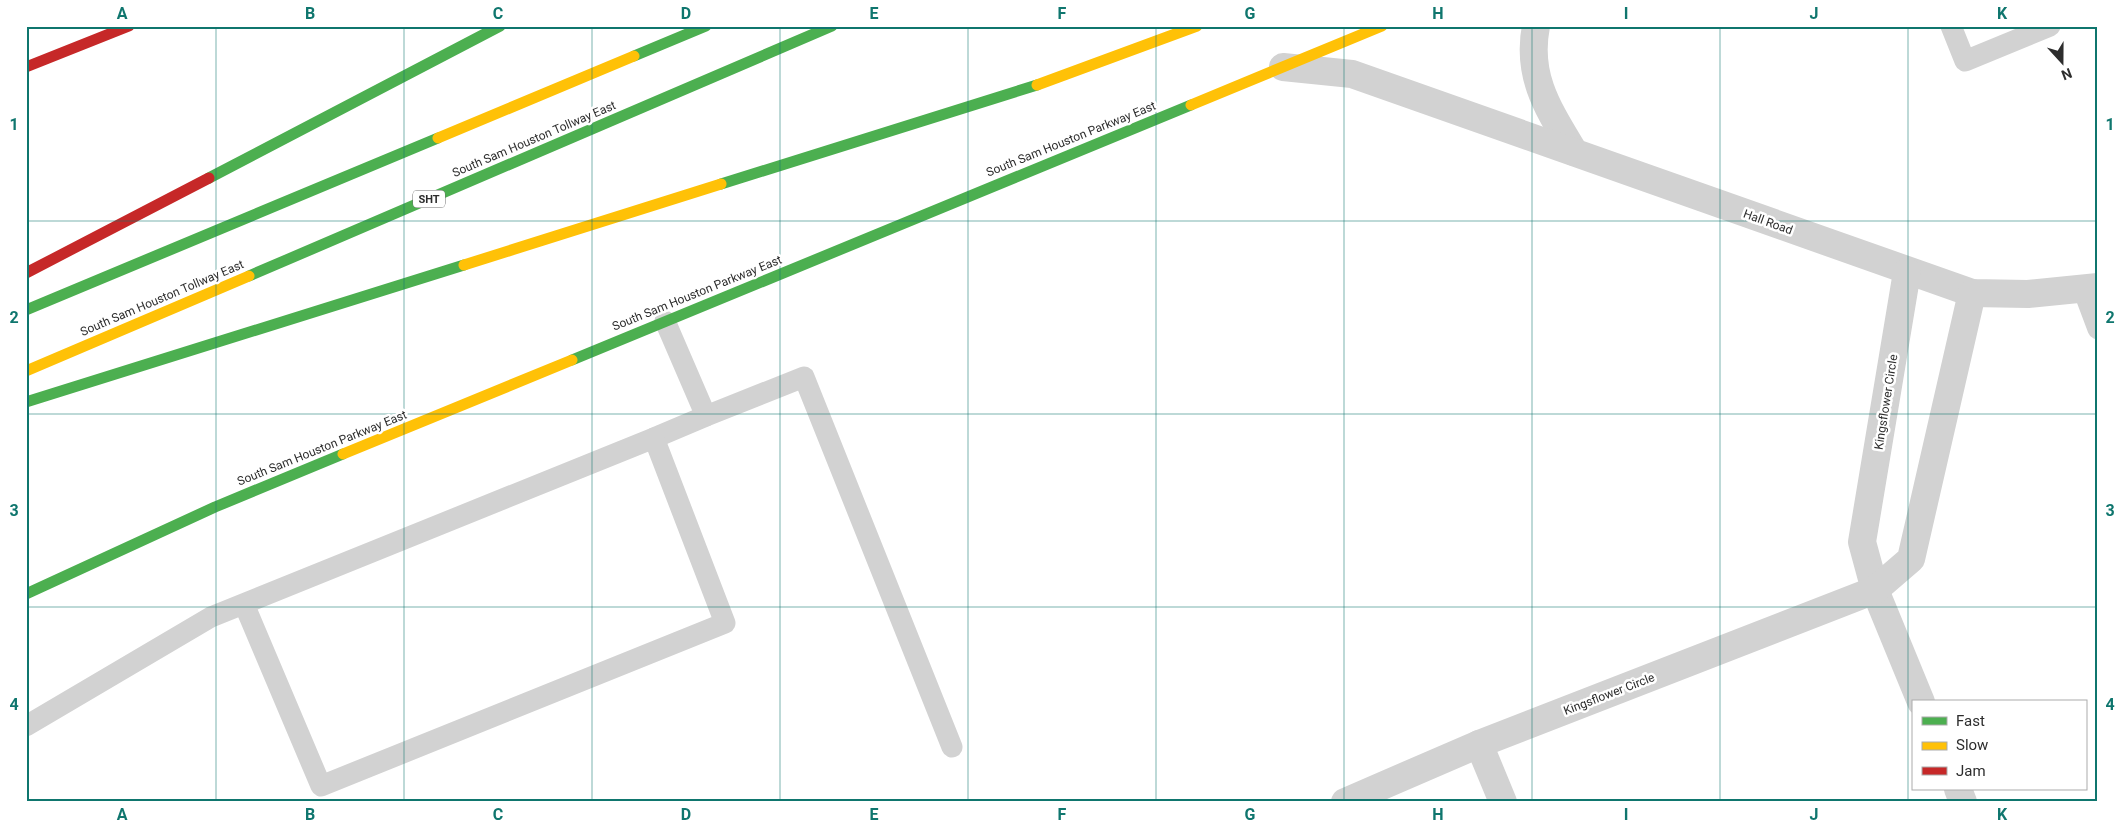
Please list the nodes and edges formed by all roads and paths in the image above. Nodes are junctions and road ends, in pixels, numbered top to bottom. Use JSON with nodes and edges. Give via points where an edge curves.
{"nodes":[{"id":1,"x":129,"y":26,"type":"edge"},
{"id":2,"x":500,"y":26,"type":"edge"},
{"id":3,"x":706,"y":26,"type":"edge"},
{"id":4,"x":832,"y":26,"type":"edge"},
{"id":5,"x":1197,"y":26,"type":"edge"},
{"id":6,"x":1382,"y":26,"type":"edge"},
{"id":7,"x":1536,"y":26,"type":"edge"},
{"id":8,"x":1951,"y":26,"type":"edge"},
{"id":9,"x":2050,"y":26,"type":"edge"},
{"id":10,"x":2026,"y":31,"type":"edge"},
{"id":11,"x":26,"y":67,"type":"edge"},
{"id":12,"x":1283,"y":67,"type":"junction"},
{"id":13,"x":1574,"y":152,"type":"junction"},
{"id":14,"x":1907,"y":272,"type":"junction"},
{"id":15,"x":26,"y":273,"type":"edge"},
{"id":16,"x":2090,"y":288,"type":"edge"},
{"id":17,"x":1972,"y":293,"type":"junction"},
{"id":18,"x":26,"y":310,"type":"edge"},
{"id":19,"x":665,"y":321,"type":"junction"},
{"id":20,"x":2098,"y":329,"type":"edge"},
{"id":21,"x":26,"y":371,"type":"edge"},
{"id":22,"x":26,"y":402,"type":"edge"},
{"id":23,"x":706,"y":416,"type":"junction"},
{"id":24,"x":654,"y":438,"type":"junction"},
{"id":25,"x":1874,"y":590,"type":"junction"},
{"id":26,"x":26,"y":594,"type":"edge"},
{"id":27,"x":244,"y":604,"type":"junction"},
{"id":28,"x":1920,"y":700,"type":"edge"},
{"id":29,"x":26,"y":726,"type":"edge"},
{"id":30,"x":1479,"y":744,"type":"junction"},
{"id":31,"x":952,"y":748,"type":"dead end"},
{"id":32,"x":1958,"y":790,"type":"edge"},
{"id":33,"x":1345,"y":802,"type":"edge"},
{"id":34,"x":1503,"y":802,"type":"edge"},
{"id":35,"x":1963,"y":802,"type":"edge"}],
"edges":[{"from":1,"to":11,"type":"main road"},
{"from":2,"to":15,"type":"main road"},
{"from":3,"to":18,"type":"main road"},
{"from":4,"to":21,"type":"main road","name":"South Sam Houston Tollway East","number":"SHT"},
{"from":5,"to":22,"type":"main road","via":[[1029,88]]},
{"from":6,"to":12,"type":"main road","name":"South Sam Houston Parkway East"},
{"from":7,"to":13,"type":"street","via":[[1533,42],[1535,74],[1546,105]]},
{"from":8,"to":10,"type":"lane","via":[[1965,61]]},
{"from":9,"to":10,"type":"lane"},
{"from":12,"to":13,"type":"street","name":"Hall Road","via":[[1352,74]]},
{"from":12,"to":19,"type":"main road","name":"South Sam Houston Parkway East"},
{"from":13,"to":14,"type":"street","name":"Hall Road"},
{"from":14,"to":17,"type":"street","name":"Hall Road"},
{"from":14,"to":25,"type":"street","name":"Kingsflower Circle","via":[[1862,542]]},
{"from":16,"to":17,"type":"street","name":"Hall Road","via":[[2028,294]]},
{"from":16,"to":20,"type":"lane"},
{"from":17,"to":25,"type":"street","name":"Kingsflower Circle","via":[[1911,560]]},
{"from":19,"to":23,"type":"lane"},
{"from":19,"to":26,"type":"main road","name":"South Sam Houston Parkway East","via":[[215,506]]},
{"from":23,"to":24,"type":"lane"},
{"from":23,"to":31,"type":"lane","via":[[804,377]]},
{"from":24,"to":27,"type":"lane"},
{"from":24,"to":27,"type":"lane","via":[[725,623],[321,786]]},
{"from":25,"to":28,"type":"street"},
{"from":25,"to":30,"type":"street","name":"Kingsflower Circle"},
{"from":27,"to":29,"type":"lane","via":[[211,618]]},
{"from":30,"to":33,"type":"street","name":"Kingsflower Circle"},
{"from":30,"to":34,"type":"street"},
{"from":32,"to":35,"type":"street"}]}
